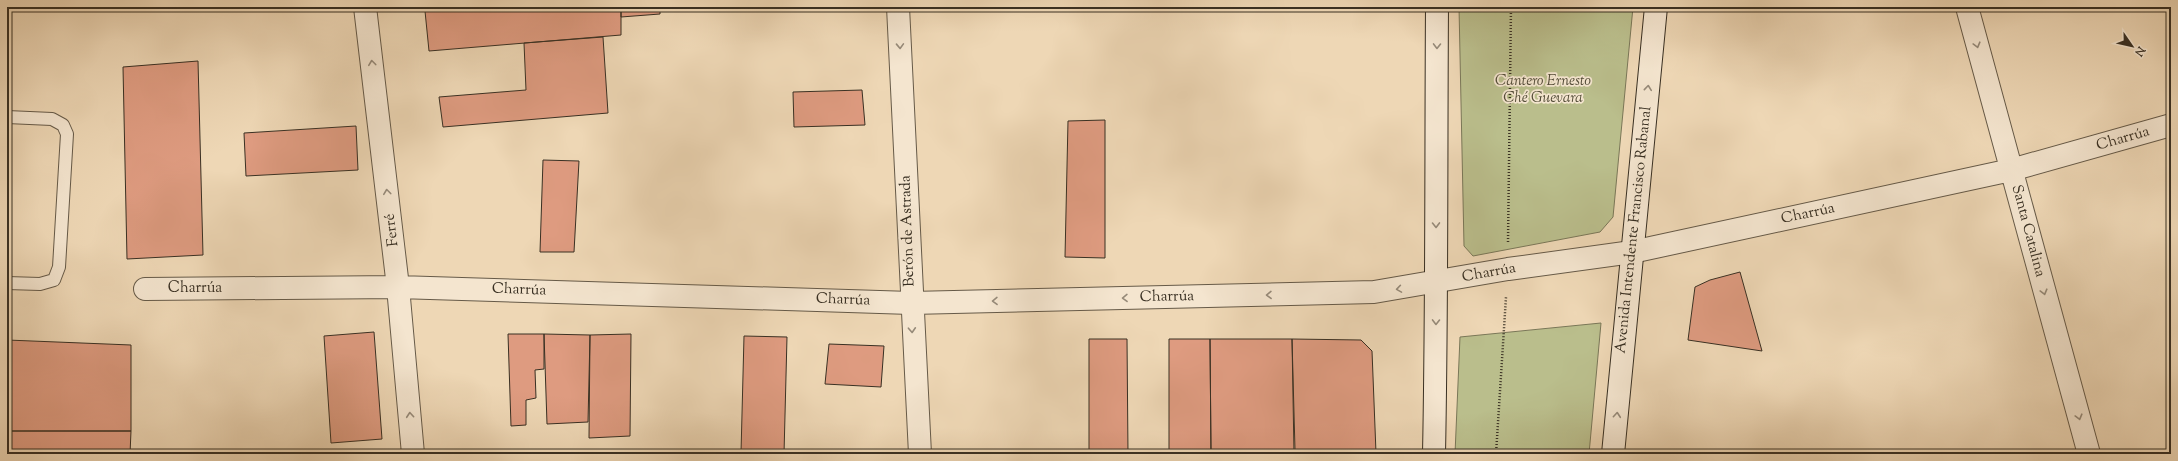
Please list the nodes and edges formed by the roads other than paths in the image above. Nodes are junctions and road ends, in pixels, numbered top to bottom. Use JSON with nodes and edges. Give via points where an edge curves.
{"nodes":[{"id":1,"x":365,"y":7,"type":"edge"},
{"id":2,"x":898,"y":7,"type":"edge"},
{"id":3,"x":1437,"y":7,"type":"edge"},
{"id":4,"x":1656,"y":7,"type":"edge"},
{"id":5,"x":1967,"y":7,"type":"edge"},
{"id":6,"x":7,"y":117,"type":"edge"},
{"id":7,"x":2171,"y":125,"type":"edge"},
{"id":8,"x":2011,"y":170,"type":"junction"},
{"id":9,"x":1632,"y":252,"type":"junction"},
{"id":10,"x":7,"y":283,"type":"edge"},
{"id":11,"x":1437,"y":283,"type":"junction"},
{"id":12,"x":398,"y":287,"type":"junction"},
{"id":13,"x":146,"y":289,"type":"dead end"},
{"id":14,"x":911,"y":302,"type":"junction"},
{"id":15,"x":413,"y":454,"type":"edge"},
{"id":16,"x":920,"y":454,"type":"edge"},
{"id":17,"x":1434,"y":454,"type":"edge"},
{"id":18,"x":1613,"y":454,"type":"edge"},
{"id":19,"x":2089,"y":454,"type":"edge"}],
"edges":[{"from":12,"to":1,"type":"street","name":"Ferré","one_way":true},
{"from":2,"to":14,"type":"street","name":"Berón de Astrada","one_way":true},
{"from":3,"to":11,"type":"street","one_way":true},
{"from":9,"to":4,"type":"street","name":"Avenida Intendente Francisco Rabanal","one_way":true},
{"from":5,"to":8,"type":"street","name":"Santa Catalina","one_way":true},
{"from":6,"to":10,"type":"lane","via":[[52,119],[63,124],[67,134],[59,268],[54,280],[40,284]]},
{"from":7,"to":8,"type":"street","name":"Charrúa"},
{"from":8,"to":9,"type":"street","name":"Charrúa"},
{"from":8,"to":19,"type":"street","name":"Santa Catalina","one_way":true},
{"from":9,"to":11,"type":"street","name":"Charrúa","via":[[1508,269]]},
{"from":18,"to":9,"type":"street","name":"Avenida Intendente Francisco Rabanal","one_way":true},
{"from":11,"to":14,"type":"street","name":"Charrúa","one_way":true,"via":[[1374,292]]},
{"from":11,"to":17,"type":"street","one_way":true},
{"from":12,"to":13,"type":"street","name":"Charrúa"},
{"from":12,"to":14,"type":"street","name":"Charrúa"},
{"from":15,"to":12,"type":"street","name":"Ferré","one_way":true},
{"from":14,"to":16,"type":"street","name":"Berón de Astrada","one_way":true}]}
